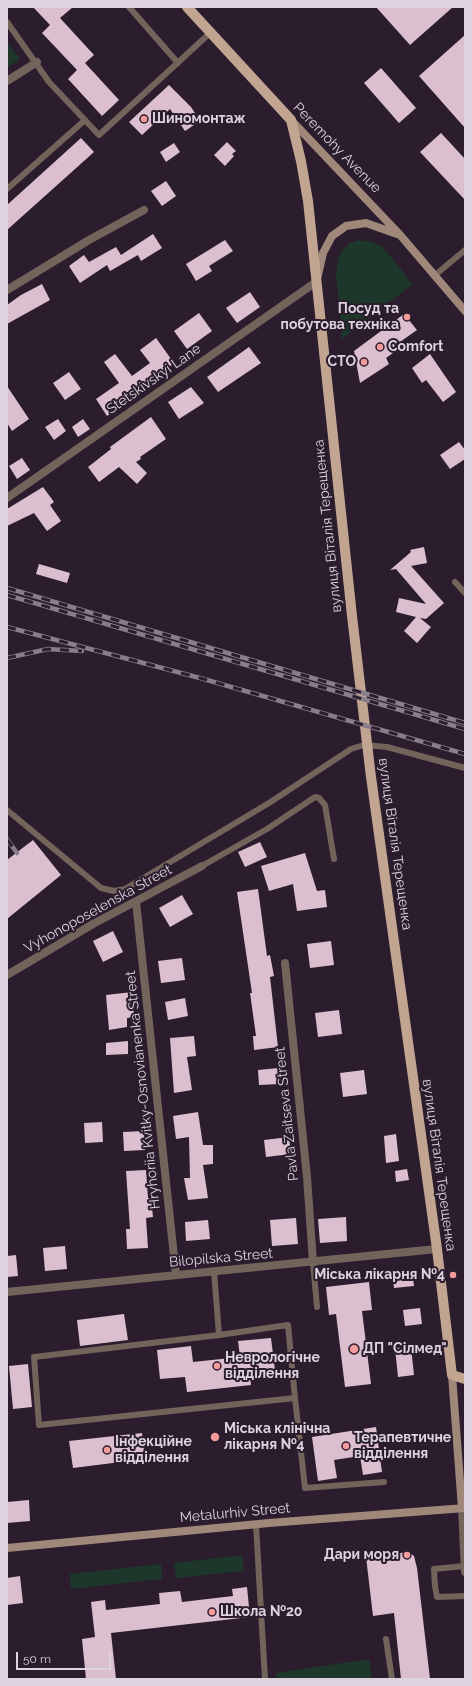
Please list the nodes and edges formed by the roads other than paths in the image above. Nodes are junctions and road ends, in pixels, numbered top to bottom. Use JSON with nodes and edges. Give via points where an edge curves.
{"nodes":[{"id":1,"x":129,"y":7,"type":"edge"},
{"id":2,"x":187,"y":7,"type":"edge"},
{"id":3,"x":7,"y":22,"type":"edge"},
{"id":4,"x":210,"y":33,"type":"junction"},
{"id":5,"x":37,"y":62,"type":"junction"},
{"id":6,"x":178,"y":63,"type":"junction"},
{"id":7,"x":7,"y":81,"type":"edge"},
{"id":8,"x":85,"y":120,"type":"junction"},
{"id":9,"x":291,"y":120,"type":"junction"},
{"id":10,"x":7,"y":189,"type":"edge"},
{"id":11,"x":144,"y":210,"type":"dead end"},
{"id":12,"x":401,"y":236,"type":"junction"},
{"id":13,"x":465,"y":250,"type":"edge"},
{"id":14,"x":434,"y":276,"type":"junction"},
{"id":15,"x":316,"y":282,"type":"junction"},
{"id":16,"x":7,"y":290,"type":"edge"},
{"id":17,"x":465,"y":311,"type":"edge"},
{"id":18,"x":7,"y":498,"type":"edge"},
{"id":19,"x":455,"y":582,"type":"dead end"},
{"id":20,"x":465,"y":593,"type":"edge"},
{"id":21,"x":465,"y":768,"type":"edge"},
{"id":22,"x":7,"y":810,"type":"edge"},
{"id":23,"x":334,"y":859,"type":"dead end"},
{"id":24,"x":202,"y":866,"type":"joint"},
{"id":25,"x":136,"y":902,"type":"junction"},
{"id":26,"x":285,"y":963,"type":"dead end"},
{"id":27,"x":7,"y":975,"type":"edge"},
{"id":28,"x":437,"y":1249,"type":"junction"},
{"id":29,"x":313,"y":1262,"type":"junction"},
{"id":30,"x":214,"y":1271,"type":"junction"},
{"id":31,"x":176,"y":1275,"type":"junction"},
{"id":32,"x":7,"y":1292,"type":"edge"},
{"id":33,"x":317,"y":1307,"type":"dead end"},
{"id":34,"x":219,"y":1335,"type":"junction"},
{"id":35,"x":452,"y":1375,"type":"junction"},
{"id":36,"x":465,"y":1379,"type":"edge"},
{"id":37,"x":295,"y":1398,"type":"junction"},
{"id":38,"x":384,"y":1482,"type":"dead end"},
{"id":39,"x":463,"y":1508,"type":"edge"},
{"id":40,"x":256,"y":1524,"type":"junction"},
{"id":41,"x":7,"y":1548,"type":"edge"},
{"id":42,"x":465,"y":1569,"type":"edge"},
{"id":43,"x":465,"y":1596,"type":"edge"},
{"id":44,"x":386,"y":1639,"type":"dead end"},
{"id":45,"x":265,"y":1679,"type":"edge"},
{"id":46,"x":392,"y":1679,"type":"edge"}],
"edges":[{"from":1,"to":6,"type":"lane"},
{"from":2,"to":4,"type":"main road","name":"Peremohy Avenue"},
{"from":3,"to":5,"type":"lane"},
{"from":4,"to":6,"type":"lane"},
{"from":4,"to":9,"type":"main road","name":"Peremohy Avenue"},
{"from":5,"to":7,"type":"street"},
{"from":5,"to":8,"type":"lane","via":[[49,82]]},
{"from":6,"to":8,"type":"lane","via":[[99,135]]},
{"from":8,"to":10,"type":"lane"},
{"from":9,"to":12,"type":"main road","name":"Peremohy Avenue"},
{"from":9,"to":15,"type":"main road","name":"вулиця Віталія Терещенка","via":[[308,201]]},
{"from":11,"to":16,"type":"street"},
{"from":12,"to":14,"type":"main road","name":"Peremohy Avenue"},
{"from":12,"to":15,"type":"main road","via":[[366,223],[346,226],[332,236],[323,253]]},
{"from":13,"to":14,"type":"lane"},
{"from":14,"to":17,"type":"main road","name":"Peremohy Avenue"},
{"from":15,"to":18,"type":"street","name":"Stetskivskyi Lane"},
{"from":15,"to":28,"type":"main road","name":"вулиця Віталія Терещенка","via":[[371,777]]},
{"from":19,"to":20,"type":"lane"},
{"from":21,"to":22,"type":"lane","via":[[387,747],[364,745],[351,749],[262,808],[125,889],[114,891],[102,888]]},
{"from":23,"to":24,"type":"lane","via":[[325,804],[319,798],[315,798]]},
{"from":24,"to":25,"type":"street","name":"Vyhonoposelenska Street"},
{"from":25,"to":27,"type":"street","name":"Vyhonoposelenska Street","via":[[93,924]]},
{"from":25,"to":31,"type":"street","name":"Hryhoriia Kvitky-Osnovianenka Street"},
{"from":26,"to":29,"type":"street","name":"Pavla Zaitseva Street"},
{"from":28,"to":29,"type":"street","name":"Bilopilska Street"},
{"from":28,"to":35,"type":"main road","name":"вулиця Віталія Терещенка"},
{"from":29,"to":30,"type":"street","name":"Bilopilska Street"},
{"from":29,"to":33,"type":"lane"},
{"from":30,"to":31,"type":"street","name":"Bilopilska Street"},
{"from":30,"to":34,"type":"lane"},
{"from":31,"to":32,"type":"street","name":"Bilopilska Street"},
{"from":34,"to":37,"type":"lane","via":[[288,1325]]},
{"from":34,"to":37,"type":"lane","via":[[34,1357],[39,1425]]},
{"from":35,"to":36,"type":"main road"},
{"from":35,"to":39,"type":"main road","name":"вулиця Віталія Терещенка"},
{"from":37,"to":38,"type":"lane","via":[[305,1488]]},
{"from":39,"to":40,"type":"main road","name":"Metalurhiv Street"},
{"from":39,"to":42,"type":"street","name":"вулиця Віталія Терещенка"},
{"from":40,"to":41,"type":"main road","name":"Metalurhiv Street"},
{"from":40,"to":45,"type":"lane"},
{"from":42,"to":43,"type":"lane","via":[[434,1569],[437,1598]]},
{"from":44,"to":46,"type":"lane"}]}
